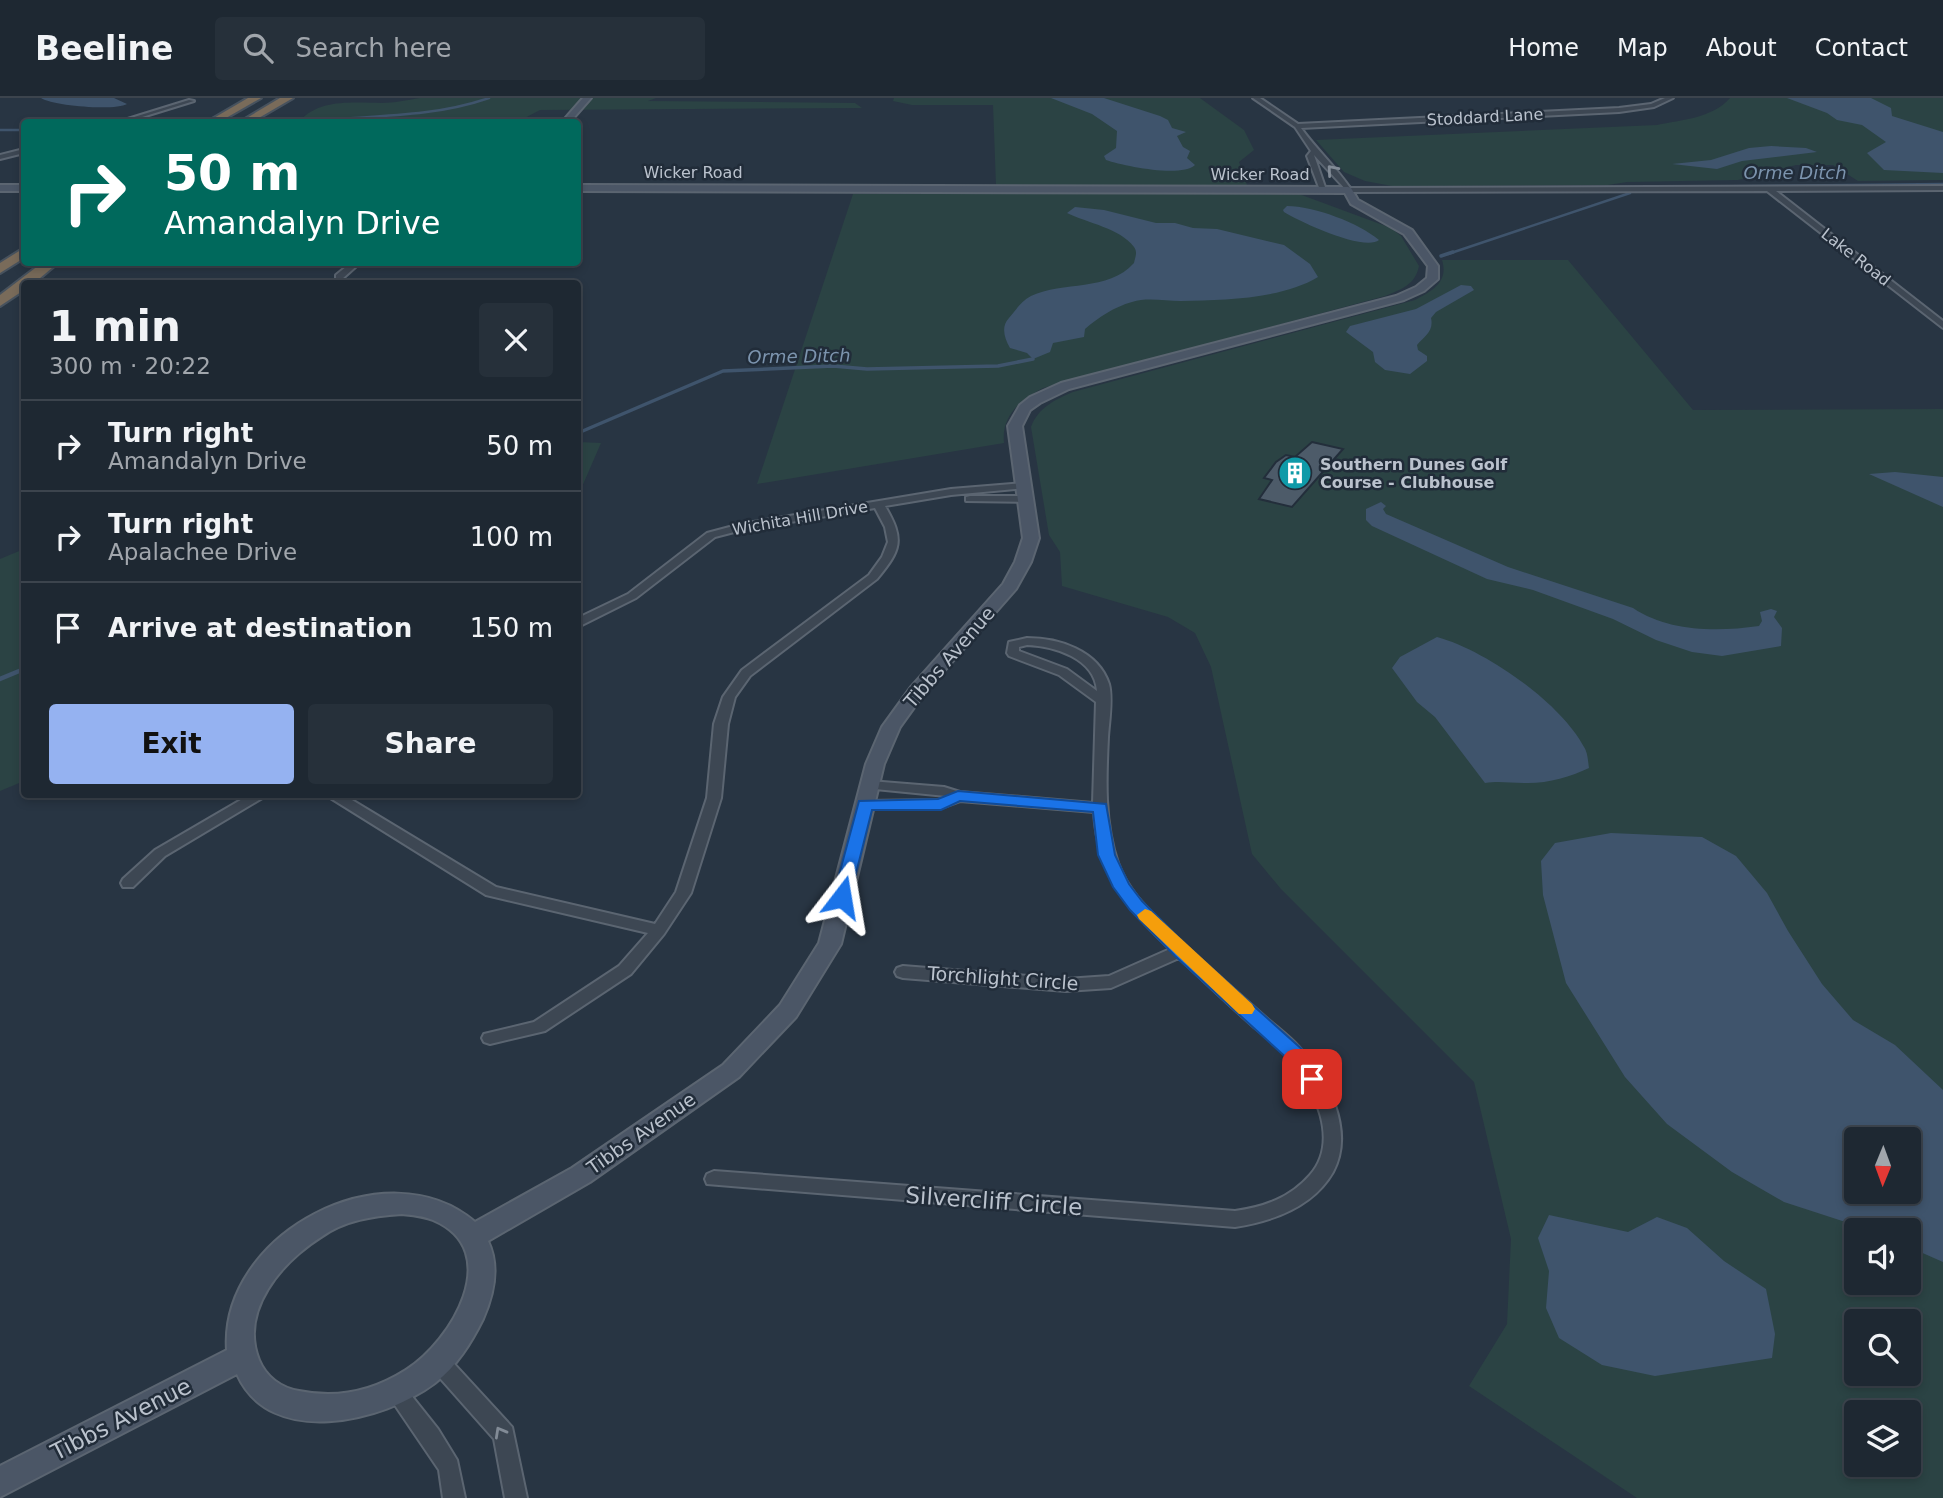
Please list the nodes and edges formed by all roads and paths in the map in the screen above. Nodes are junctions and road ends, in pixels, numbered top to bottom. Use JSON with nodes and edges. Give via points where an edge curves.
{"nodes":[{"id":1,"x":257,"y":98,"type":"edge"},
{"id":2,"x":288,"y":98,"type":"edge"},
{"id":3,"x":587,"y":98,"type":"edge"},
{"id":4,"x":1256,"y":98,"type":"edge"},
{"id":5,"x":1670,"y":98,"type":"edge"},
{"id":6,"x":191,"y":101,"type":"dead end"},
{"id":7,"x":134,"y":119,"type":"edge"},
{"id":8,"x":217,"y":119,"type":"edge"},
{"id":9,"x":250,"y":119,"type":"edge"},
{"id":10,"x":569,"y":119,"type":"edge"},
{"id":11,"x":1297,"y":125,"type":"junction"},
{"id":12,"x":21,"y":151,"type":"edge"},
{"id":13,"x":1314,"y":151,"type":"junction"},
{"id":14,"x":0,"y":158,"type":"edge"},
{"id":15,"x":0,"y":188,"type":"edge"},
{"id":16,"x":21,"y":188,"type":"edge"},
{"id":17,"x":581,"y":188,"type":"edge"},
{"id":18,"x":1943,"y":188,"type":"edge"},
{"id":19,"x":1769,"y":189,"type":"junction"},
{"id":20,"x":1323,"y":190,"type":"junction"},
{"id":21,"x":1348,"y":190,"type":"junction"},
{"id":22,"x":1333,"y":202,"type":"dead end"},
{"id":23,"x":1347,"y":209,"type":"dead end"},
{"id":24,"x":1390,"y":221,"type":"junction"},
{"id":25,"x":21,"y":254,"type":"edge"},
{"id":26,"x":47,"y":266,"type":"edge"},
{"id":27,"x":352,"y":266,"type":"edge"},
{"id":28,"x":0,"y":270,"type":"edge"},
{"id":29,"x":339,"y":277,"type":"dead end"},
{"id":30,"x":29,"y":280,"type":"edge"},
{"id":31,"x":21,"y":286,"type":"edge"},
{"id":32,"x":0,"y":302,"type":"edge"},
{"id":33,"x":1943,"y":325,"type":"edge"},
{"id":34,"x":1024,"y":493,"type":"junction"},
{"id":35,"x":879,"y":505,"type":"junction"},
{"id":36,"x":581,"y":621,"type":"edge"},
{"id":37,"x":1103,"y":701,"type":"junction"},
{"id":38,"x":868,"y":795,"type":"junction"},
{"id":39,"x":958,"y":796,"type":"junction"},
{"id":40,"x":255,"y":798,"type":"edge"},
{"id":41,"x":338,"y":798,"type":"edge"},
{"id":42,"x":1100,"y":808,"type":"junction"},
{"id":43,"x":128,"y":883,"type":"dead end"},
{"id":44,"x":659,"y":930,"type":"junction"},
{"id":45,"x":1181,"y":951,"type":"junction"},
{"id":46,"x":903,"y":971,"type":"dead end"},
{"id":47,"x":490,"y":1038,"type":"dead end"},
{"id":48,"x":714,"y":1179,"type":"dead end"},
{"id":49,"x":472,"y":1237,"type":"junction"},
{"id":50,"x":242,"y":1357,"type":"junction"},
{"id":51,"x":439,"y":1362,"type":"junction"},
{"id":52,"x":396,"y":1392,"type":"junction"},
{"id":53,"x":0,"y":1482,"type":"edge"},
{"id":54,"x":454,"y":1498,"type":"edge"},
{"id":55,"x":516,"y":1498,"type":"edge"}],
"edges":[{"from":1,"to":8,"type":"highway"},
{"from":2,"to":9,"type":"highway"},
{"from":3,"to":10,"type":"street"},
{"from":4,"to":11,"type":"street","name":"Tibbs Avenue"},
{"from":5,"to":11,"type":"street","name":"Stoddard Lane","via":[[1652,106],[1619,110]]},
{"from":6,"to":7,"type":"street"},
{"from":11,"to":13,"type":"street","name":"Tibbs Avenue"},
{"from":12,"to":14,"type":"street"},
{"from":13,"to":20,"type":"street","name":"Tibbs Avenue","via":[[1310,156]]},
{"from":21,"to":13,"type":"street","name":"Tibbs Avenue","one_way":true},
{"from":15,"to":16,"type":"street"},
{"from":17,"to":20,"type":"street","name":"Wicker Road"},
{"from":18,"to":19,"type":"street","name":"Wicker Road"},
{"from":19,"to":21,"type":"street","name":"Wicker Road"},
{"from":19,"to":33,"type":"street","name":"Lake Road"},
{"from":20,"to":21,"type":"street","name":"Wicker Road"},
{"from":20,"to":22,"type":"street","name":"Tibbs Avenue"},
{"from":21,"to":24,"type":"street","name":"Tibbs Avenue","via":[[1354,202]]},
{"from":23,"to":24,"type":"street","name":"Tibbs Avenue"},
{"from":24,"to":34,"type":"street","name":"Tibbs Avenue","via":[[1408,232],[1433,265],[1432,279],[1420,289],[1050,392],[1025,408],[1015,426]]},
{"from":25,"to":28,"type":"highway"},
{"from":26,"to":30,"type":"highway"},
{"from":27,"to":29,"type":"street"},
{"from":31,"to":32,"type":"highway"},
{"from":34,"to":35,"type":"street","name":"Wichita Hill Drive"},
{"from":34,"to":38,"type":"street","name":"Tibbs Avenue","via":[[1031,538],[1023,562],[1010,586],[891,727]]},
{"from":35,"to":36,"type":"street","name":"Wichita Hill Drive","via":[[711,536],[632,596]]},
{"from":35,"to":44,"type":"street","via":[[894,529],[894,547],[880,569],[746,673],[729,697],[721,724],[714,797],[683,893]]},
{"from":37,"to":37,"type":"street","name":"Silvercliff Circle","via":[[1106,689],[1098,672],[1080,656],[1045,643],[1013,645],[1013,653],[1063,672]]},
{"from":37,"to":42,"type":"street","name":"Silvercliff Circle"},
{"from":38,"to":39,"type":"street","via":[[944,791]]},
{"from":38,"to":39,"type":"street","via":[[941,804]]},
{"from":38,"to":49,"type":"street","name":"Tibbs Avenue","via":[[830,944],[788,1011],[731,1071],[581,1175]]},
{"from":39,"to":42,"type":"street"},
{"from":40,"to":43,"type":"street","via":[[160,853]]},
{"from":41,"to":44,"type":"street","via":[[491,891]]},
{"from":42,"to":45,"type":"street","name":"Silvercliff Circle","via":[[1107,855],[1122,887]]},
{"from":44,"to":47,"type":"street","via":[[625,970],[539,1027]]},
{"from":45,"to":46,"type":"street","name":"Torchlight Circle","via":[[1111,982],[1066,985]]},
{"from":45,"to":48,"type":"street","name":"Silvercliff Circle","via":[[1298,1057],[1325,1102],[1332,1128],[1331,1151],[1325,1170],[1294,1201],[1235,1219],[1208,1218]]},
{"from":49,"to":50,"type":"street","via":[[454,1219],[430,1207],[402,1203],[342,1213],[313,1227],[258,1268],[239,1328]]},
{"from":49,"to":51,"type":"street","via":[[482,1264],[480,1296],[466,1330]]},
{"from":50,"to":52,"type":"street","via":[[256,1383],[282,1401],[316,1409],[356,1406]]},
{"from":50,"to":53,"type":"street","name":"Tibbs Avenue"},
{"from":51,"to":52,"type":"street"},
{"from":55,"to":51,"type":"street","one_way":true,"via":[[505,1434]]},
{"from":52,"to":54,"type":"street","via":[[449,1467]]}]}
